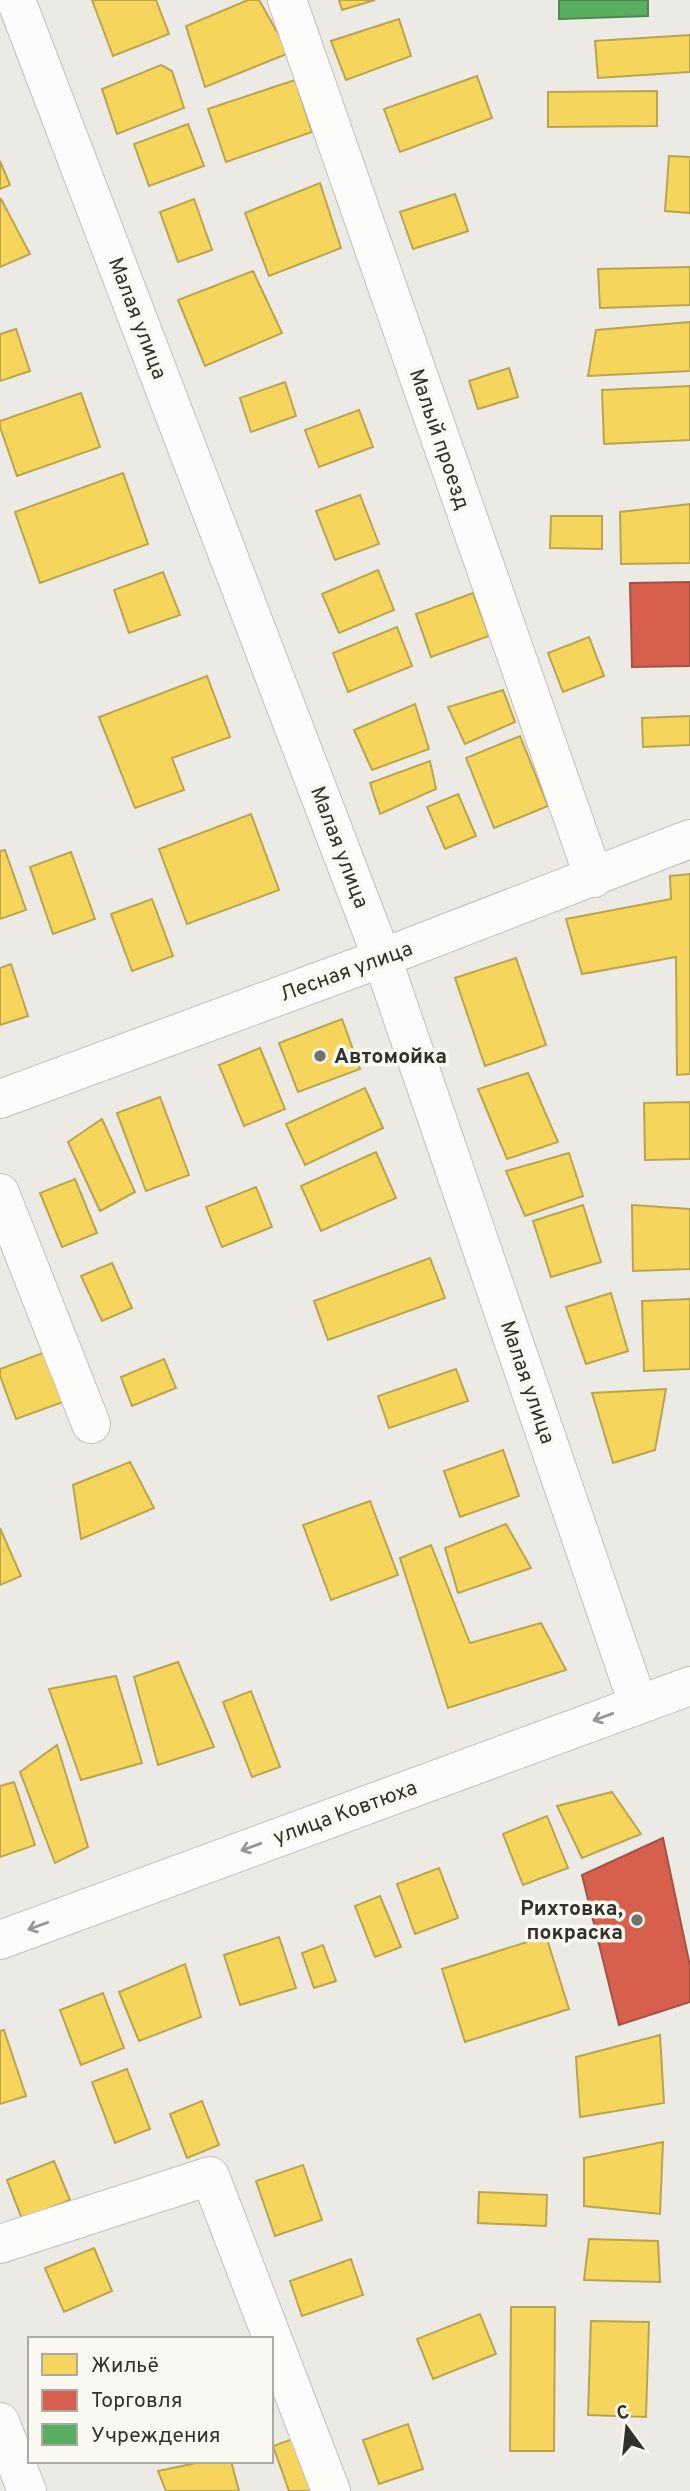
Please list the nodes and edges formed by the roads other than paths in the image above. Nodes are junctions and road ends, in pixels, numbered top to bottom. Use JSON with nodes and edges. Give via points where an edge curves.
{"nodes":[{"id":1,"x":16,"y":0,"type":"edge"},
{"id":2,"x":286,"y":0,"type":"edge"},
{"id":3,"x":690,"y":839,"type":"edge"},
{"id":4,"x":594,"y":878,"type":"junction"},
{"id":5,"x":382,"y":958,"type":"junction"},
{"id":6,"x":0,"y":1099,"type":"edge"},
{"id":7,"x":0,"y":1194,"type":"edge"},
{"id":8,"x":91,"y":1424,"type":"dead end"},
{"id":9,"x":690,"y":1686,"type":"edge"},
{"id":10,"x":638,"y":1704,"type":"junction"},
{"id":11,"x":0,"y":1940,"type":"edge"},
{"id":12,"x":0,"y":2244,"type":"edge"},
{"id":13,"x":272,"y":2337,"type":"edge"},
{"id":14,"x":273,"y":2340,"type":"edge"},
{"id":15,"x":0,"y":2422,"type":"edge"},
{"id":16,"x":27,"y":2491,"type":"edge"},
{"id":17,"x":331,"y":2491,"type":"edge"}],
"edges":[{"from":1,"to":5,"type":"street","name":"Малая улица"},
{"from":2,"to":4,"type":"street","name":"Малый проезд"},
{"from":3,"to":4,"type":"street","name":"Лесная улица"},
{"from":4,"to":5,"type":"street","name":"Лесная улица"},
{"from":5,"to":6,"type":"street","name":"Лесная улица"},
{"from":5,"to":10,"type":"street","name":"Малая улица"},
{"from":7,"to":8,"type":"street"},
{"from":9,"to":10,"type":"street","name":"улица Ковтюха"},
{"from":10,"to":11,"type":"street","name":"улица Ковтюха","one_way":true},
{"from":12,"to":13,"type":"street","via":[[210,2176]]},
{"from":14,"to":17,"type":"street"},
{"from":15,"to":16,"type":"street"}]}
